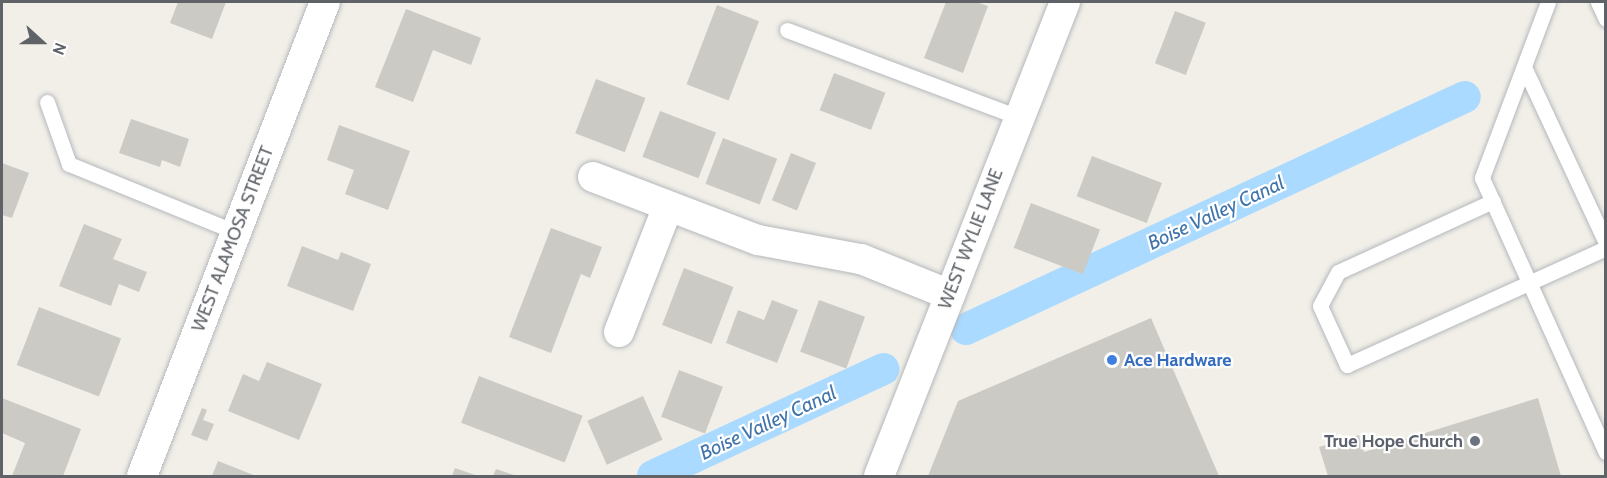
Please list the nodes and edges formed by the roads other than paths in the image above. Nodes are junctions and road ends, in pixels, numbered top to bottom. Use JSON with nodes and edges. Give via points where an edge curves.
{"nodes":[{"id":1,"x":325,"y":2,"type":"edge"},
{"id":2,"x":1065,"y":2,"type":"edge"},
{"id":3,"x":1548,"y":2,"type":"edge"},
{"id":4,"x":1598,"y":2,"type":"edge"},
{"id":5,"x":1605,"y":19,"type":"edge"},
{"id":6,"x":788,"y":30,"type":"dead end"},
{"id":7,"x":1524,"y":67,"type":"junction"},
{"id":8,"x":47,"y":102,"type":"dead end"},
{"id":9,"x":1019,"y":117,"type":"junction"},
{"id":10,"x":593,"y":177,"type":"dead end"},
{"id":11,"x":1493,"y":201,"type":"junction"},
{"id":12,"x":668,"y":206,"type":"junction"},
{"id":13,"x":236,"y":232,"type":"junction"},
{"id":14,"x":1605,"y":243,"type":"edge"},
{"id":15,"x":1605,"y":248,"type":"edge"},
{"id":16,"x":1529,"y":282,"type":"junction"},
{"id":17,"x":950,"y":295,"type":"junction"},
{"id":18,"x":619,"y":332,"type":"dead end"},
{"id":19,"x":1604,"y":444,"type":"edge"},
{"id":20,"x":142,"y":477,"type":"edge"},
{"id":21,"x":879,"y":477,"type":"edge"}],
"edges":[{"from":1,"to":13,"type":"street","name":"WEST ALAMOSA STREET"},
{"from":2,"to":9,"type":"street","name":"WEST WYLIE LANE"},
{"from":3,"to":7,"type":"lane"},
{"from":4,"to":5,"type":"lane"},
{"from":6,"to":9,"type":"lane"},
{"from":7,"to":11,"type":"lane","via":[[1482,178]]},
{"from":7,"to":14,"type":"lane"},
{"from":8,"to":13,"type":"lane","via":[[69,164]]},
{"from":9,"to":17,"type":"street","name":"WEST WYLIE LANE"},
{"from":10,"to":12,"type":"street"},
{"from":11,"to":16,"type":"lane"},
{"from":11,"to":16,"type":"lane","via":[[1338,272],[1320,306],[1347,365]]},
{"from":12,"to":17,"type":"street","via":[[758,240],[861,259]]},
{"from":12,"to":18,"type":"street"},
{"from":13,"to":20,"type":"street","name":"WEST ALAMOSA STREET"},
{"from":15,"to":16,"type":"lane"},
{"from":16,"to":19,"type":"lane"},
{"from":17,"to":21,"type":"street","name":"WEST WYLIE LANE"}]}
